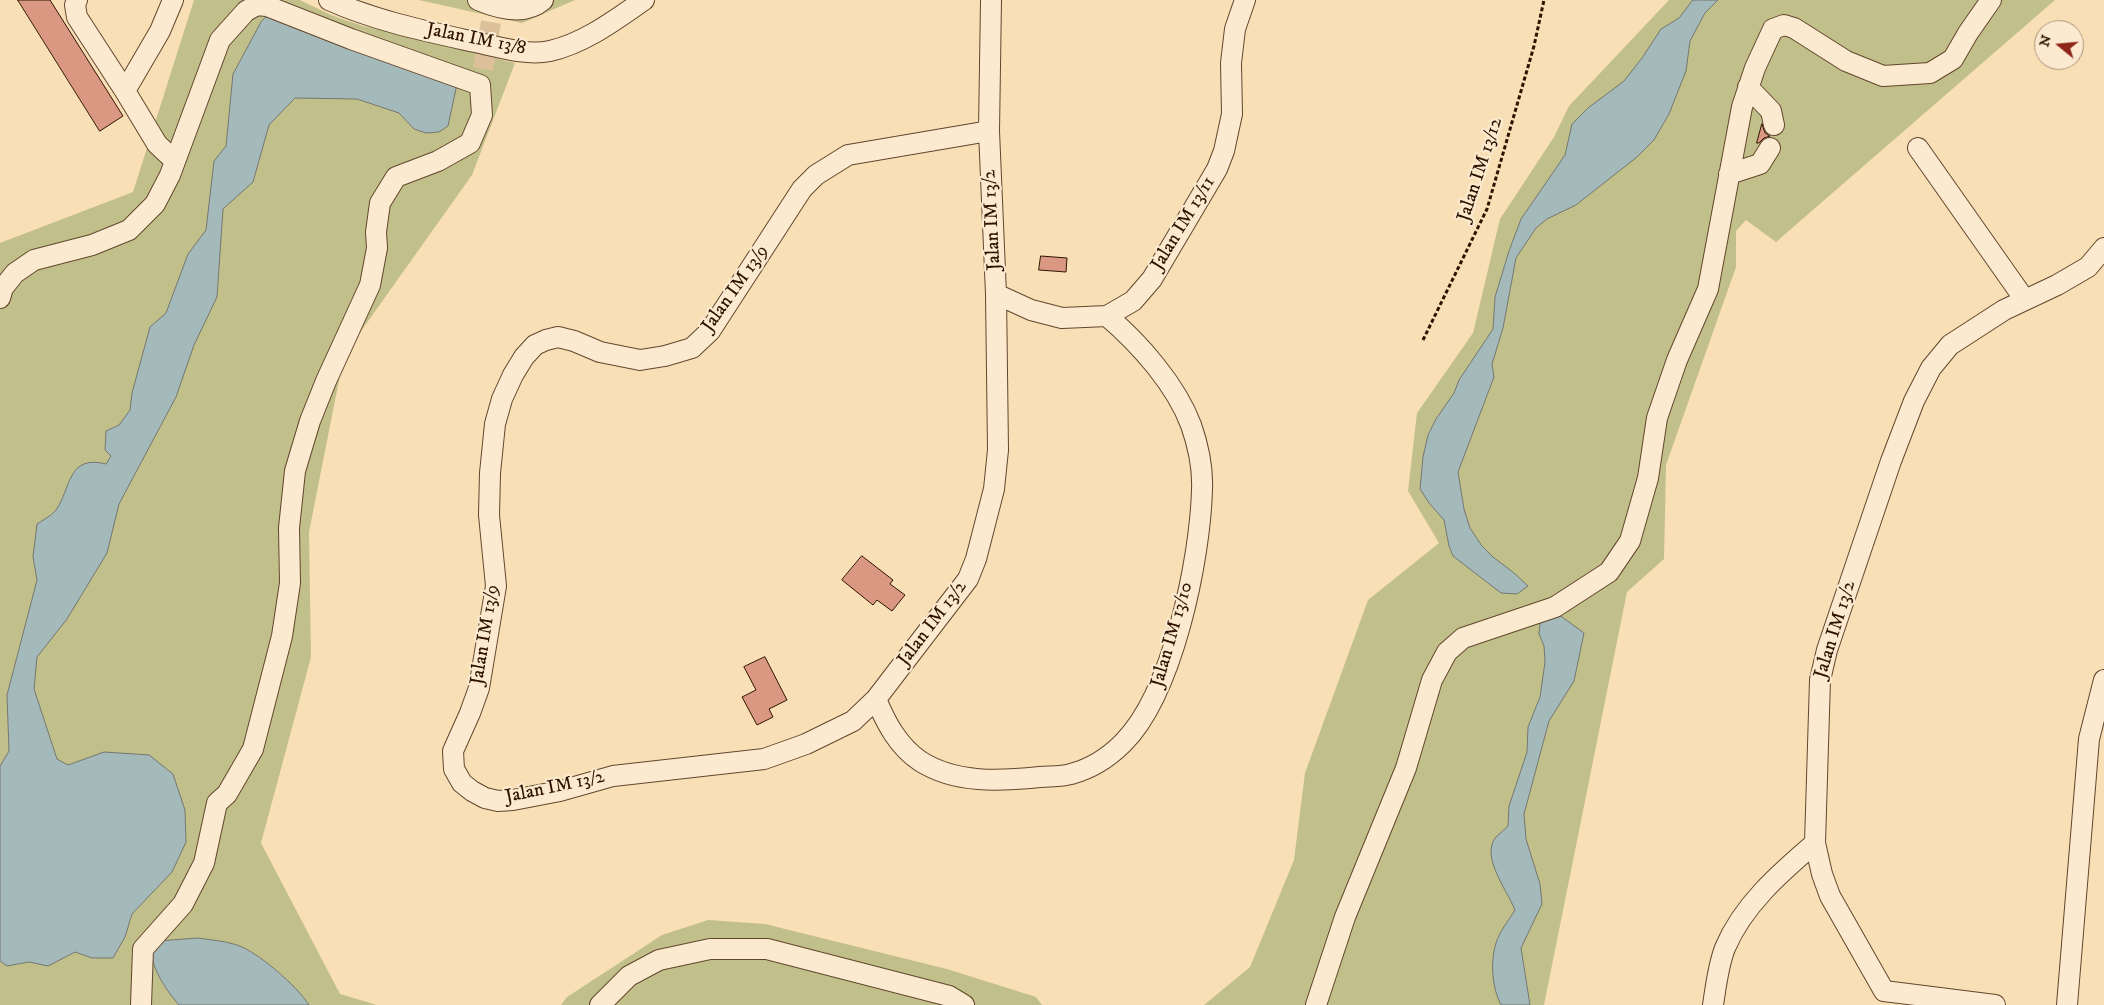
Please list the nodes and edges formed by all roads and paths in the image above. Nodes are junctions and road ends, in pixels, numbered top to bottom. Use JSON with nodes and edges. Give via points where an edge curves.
{"nodes":[{"id":1,"x":77,"y":0,"type":"edge"},
{"id":2,"x":173,"y":0,"type":"edge"},
{"id":3,"x":329,"y":0,"type":"edge"},
{"id":4,"x":543,"y":0,"type":"edge"},
{"id":5,"x":644,"y":0,"type":"edge"},
{"id":6,"x":991,"y":0,"type":"edge"},
{"id":7,"x":1245,"y":0,"type":"edge"},
{"id":8,"x":1544,"y":0,"type":"edge"},
{"id":9,"x":1991,"y":0,"type":"edge"},
{"id":10,"x":487,"y":10,"type":"edge"},
{"id":11,"x":1748,"y":87,"type":"junction"},
{"id":12,"x":125,"y":91,"type":"junction"},
{"id":13,"x":1774,"y":124,"type":"dead end"},
{"id":14,"x":989,"y":131,"type":"junction"},
{"id":15,"x":1770,"y":148,"type":"dead end"},
{"id":16,"x":1918,"y":148,"type":"dead end"},
{"id":17,"x":175,"y":161,"type":"junction"},
{"id":18,"x":1729,"y":174,"type":"junction"},
{"id":19,"x":2104,"y":248,"type":"edge"},
{"id":20,"x":996,"y":294,"type":"junction"},
{"id":21,"x":0,"y":298,"type":"edge"},
{"id":22,"x":2025,"y":300,"type":"junction"},
{"id":23,"x":1108,"y":316,"type":"junction"},
{"id":24,"x":1423,"y":340,"type":"dead end"},
{"id":25,"x":2104,"y":680,"type":"edge"},
{"id":26,"x":876,"y":699,"type":"junction"},
{"id":27,"x":470,"y":713,"type":"joint"},
{"id":28,"x":1815,"y":843,"type":"junction"},
{"id":29,"x":1883,"y":998,"type":"edge"},
{"id":30,"x":141,"y":1005,"type":"edge"},
{"id":31,"x":600,"y":1005,"type":"edge"},
{"id":32,"x":964,"y":1005,"type":"edge"},
{"id":33,"x":1316,"y":1005,"type":"edge"},
{"id":34,"x":1713,"y":1005,"type":"edge"},
{"id":35,"x":1995,"y":1005,"type":"edge"},
{"id":36,"x":2067,"y":1005,"type":"edge"}],
"edges":[{"from":1,"to":12,"type":"street","via":[[77,17]]},
{"from":2,"to":12,"type":"street","via":[[160,31]]},
{"from":3,"to":5,"type":"street","name":"Jalan IM 13/8","via":[[357,13],[399,25],[537,52],[568,45],[599,30]]},
{"from":4,"to":10,"type":"street","via":[[536,7]]},
{"from":6,"to":14,"type":"street","name":"Jalan IM 13/2"},
{"from":7,"to":23,"type":"street","name":"Jalan IM 13/11","via":[[1231,63],[1232,114],[1217,169],[1152,279],[1133,301]]},
{"from":8,"to":24,"type":"path","name":"Jalan IM 13/12","via":[[1487,209]]},
{"from":9,"to":11,"type":"street","via":[[1952,59],[1930,73],[1883,76],[1846,61],[1784,25],[1773,29]]},
{"from":11,"to":13,"type":"street","via":[[1771,111]]},
{"from":11,"to":18,"type":"street"},
{"from":12,"to":17,"type":"street","via":[[157,144]]},
{"from":14,"to":20,"type":"street","name":"Jalan IM 13/2"},
{"from":14,"to":27,"type":"street","name":"Jalan IM 13/9","via":[[848,155],[816,174],[802,189],[710,331],[692,348],[640,360],[600,352],[558,337],[535,345],[524,357],[502,399],[495,424],[489,515],[496,586],[479,688]]},
{"from":15,"to":18,"type":"street","via":[[1760,164]]},
{"from":16,"to":22,"type":"street"},
{"from":17,"to":21,"type":"street","via":[[155,204],[129,230],[92,245],[34,260],[15,273],[3,288]]},
{"from":17,"to":30,"type":"street","via":[[220,40],[246,11],[257,5],[267,6],[352,40],[482,77],[482,115],[470,143],[438,162],[396,177],[380,203],[370,285],[326,381],[295,471],[289,528],[290,583],[283,628],[253,749],[227,794],[217,803],[204,862],[183,904],[144,949]]},
{"from":18,"to":33,"type":"street","via":[[1708,289],[1677,360],[1657,418],[1648,478],[1630,541],[1609,572],[1555,607],[1463,638],[1447,652],[1432,680],[1406,768],[1345,917]]},
{"from":19,"to":22,"type":"street","name":"Jalan IM 13/2","via":[[2088,267]]},
{"from":20,"to":23,"type":"street","name":"Jalan IM 13/11","via":[[1031,310],[1062,318]]},
{"from":20,"to":26,"type":"street","name":"Jalan IM 13/2","via":[[998,450],[994,489],[976,558],[968,579]]},
{"from":22,"to":28,"type":"street","name":"Jalan IM 13/2","via":[[1950,345],[1931,368],[1914,401],[1827,650],[1820,680]]},
{"from":23,"to":26,"type":"street","name":"Jalan IM 13/10","via":[[1131,337],[1159,371],[1191,424],[1203,488],[1198,544],[1175,642],[1158,693],[1123,743],[1097,764],[1070,774],[1012,780],[953,776],[920,761],[887,727]]},
{"from":25,"to":36,"type":"street","via":[[2089,739]]},
{"from":26,"to":27,"type":"street","name":"Jalan IM 13/2","via":[[853,721],[806,744],[764,759],[613,776],[560,791],[498,801],[472,791],[454,768],[453,751]]},
{"from":28,"to":29,"type":"street","name":"Jalan IM 13/2","via":[[1830,896]]},
{"from":28,"to":34,"type":"street","via":[[1782,871],[1744,914],[1725,948]]},
{"from":29,"to":35,"type":"street","name":"Jalan IM 13/2"},
{"from":31,"to":32,"type":"street","via":[[629,976],[659,960],[710,949],[767,949],[949,996]]}]}
